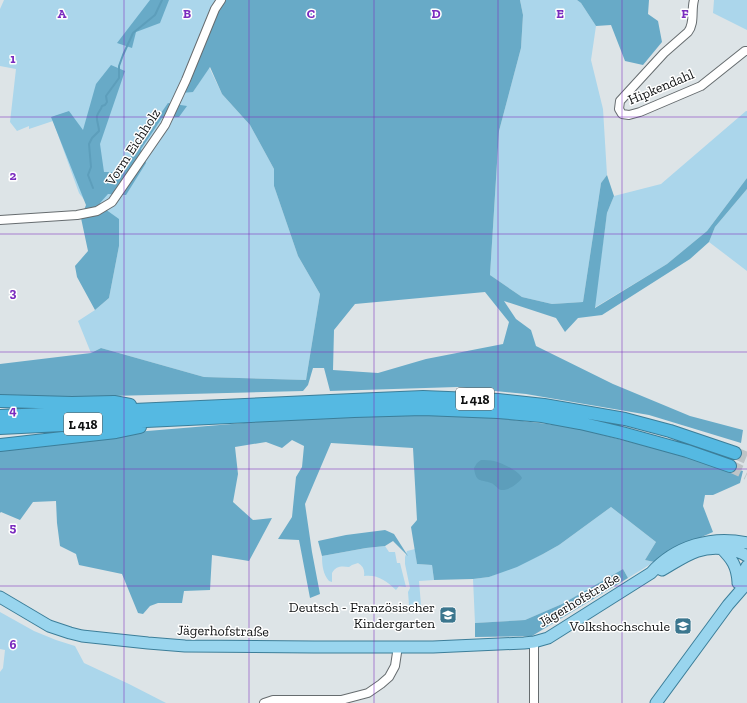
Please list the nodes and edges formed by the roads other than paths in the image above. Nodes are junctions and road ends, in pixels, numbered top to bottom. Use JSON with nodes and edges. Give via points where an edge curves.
{"nodes":[{"id":1,"x":221,"y":0,"type":"edge"},
{"id":2,"x":694,"y":0,"type":"edge"},
{"id":3,"x":747,"y":51,"type":"edge"},
{"id":4,"x":0,"y":220,"type":"edge"},
{"id":5,"x":0,"y":401,"type":"edge"},
{"id":6,"x":161,"y":409,"type":"junction"},
{"id":7,"x":0,"y":416,"type":"edge"},
{"id":8,"x":166,"y":420,"type":"junction"},
{"id":9,"x":0,"y":428,"type":"edge"},
{"id":10,"x":0,"y":445,"type":"edge"},
{"id":11,"x":735,"y":453,"type":"tunnel mouth"},
{"id":12,"x":730,"y":466,"type":"tunnel mouth"},
{"id":13,"x":747,"y":537,"type":"edge"},
{"id":14,"x":730,"y":541,"type":"junction"},
{"id":15,"x":747,"y":543,"type":"edge"},
{"id":16,"x":721,"y":548,"type":"junction"},
{"id":17,"x":747,"y":563,"type":"edge"},
{"id":18,"x":652,"y":573,"type":"junction"},
{"id":19,"x":744,"y":584,"type":"edge"},
{"id":20,"x":0,"y":597,"type":"edge"},
{"id":21,"x":534,"y":642,"type":"junction"},
{"id":22,"x":398,"y":646,"type":"junction"},
{"id":23,"x":264,"y":703,"type":"edge"},
{"id":24,"x":534,"y":703,"type":"edge"},
{"id":25,"x":656,"y":703,"type":"edge"}],
"edges":[{"from":1,"to":4,"type":"street","name":"Vorm Eichholz","via":[[165,125],[112,202],[97,211],[77,216]]},
{"from":2,"to":3,"type":"street","name":"Hipkendahl","via":[[690,29],[620,101],[622,114],[640,112],[701,86]]},
{"from":5,"to":6,"type":"highway","via":[[114,402]]},
{"from":6,"to":7,"type":"highway","number":"L 418"},
{"from":6,"to":11,"type":"highway","number":"L 418","via":[[408,398],[498,400],[625,419]]},
{"from":8,"to":9,"type":"highway","number":"L 418"},
{"from":8,"to":10,"type":"highway","via":[[134,429]]},
{"from":8,"to":12,"type":"highway","number":"L 418","via":[[423,409],[498,412],[542,416],[622,432]]},
{"from":13,"to":14,"type":"main road"},
{"from":14,"to":15,"type":"main road","name":"Jägerhofstraße"},
{"from":14,"to":18,"type":"main road","name":"Jägerhofstraße","via":[[705,542],[686,547],[667,558]]},
{"from":16,"to":17,"type":"main road","name":"Jägerhofstraße","via":[[736,551]]},
{"from":16,"to":18,"type":"main road","name":"Jägerhofstraße","via":[[699,550],[659,572]]},
{"from":16,"to":19,"type":"main road","via":[[734,564]]},
{"from":17,"to":19,"type":"main road"},
{"from":18,"to":21,"type":"main road","name":"Jägerhofstraße","via":[[548,638]]},
{"from":19,"to":25,"type":"main road"},
{"from":20,"to":22,"type":"main road","name":"Jägerhofstraße","via":[[49,626],[82,636],[184,646]]},
{"from":21,"to":22,"type":"main road","name":"Jägerhofstraße"},
{"from":21,"to":24,"type":"street"},
{"from":22,"to":23,"type":"street","via":[[395,666],[389,677],[368,692],[341,700],[273,700]]}]}
